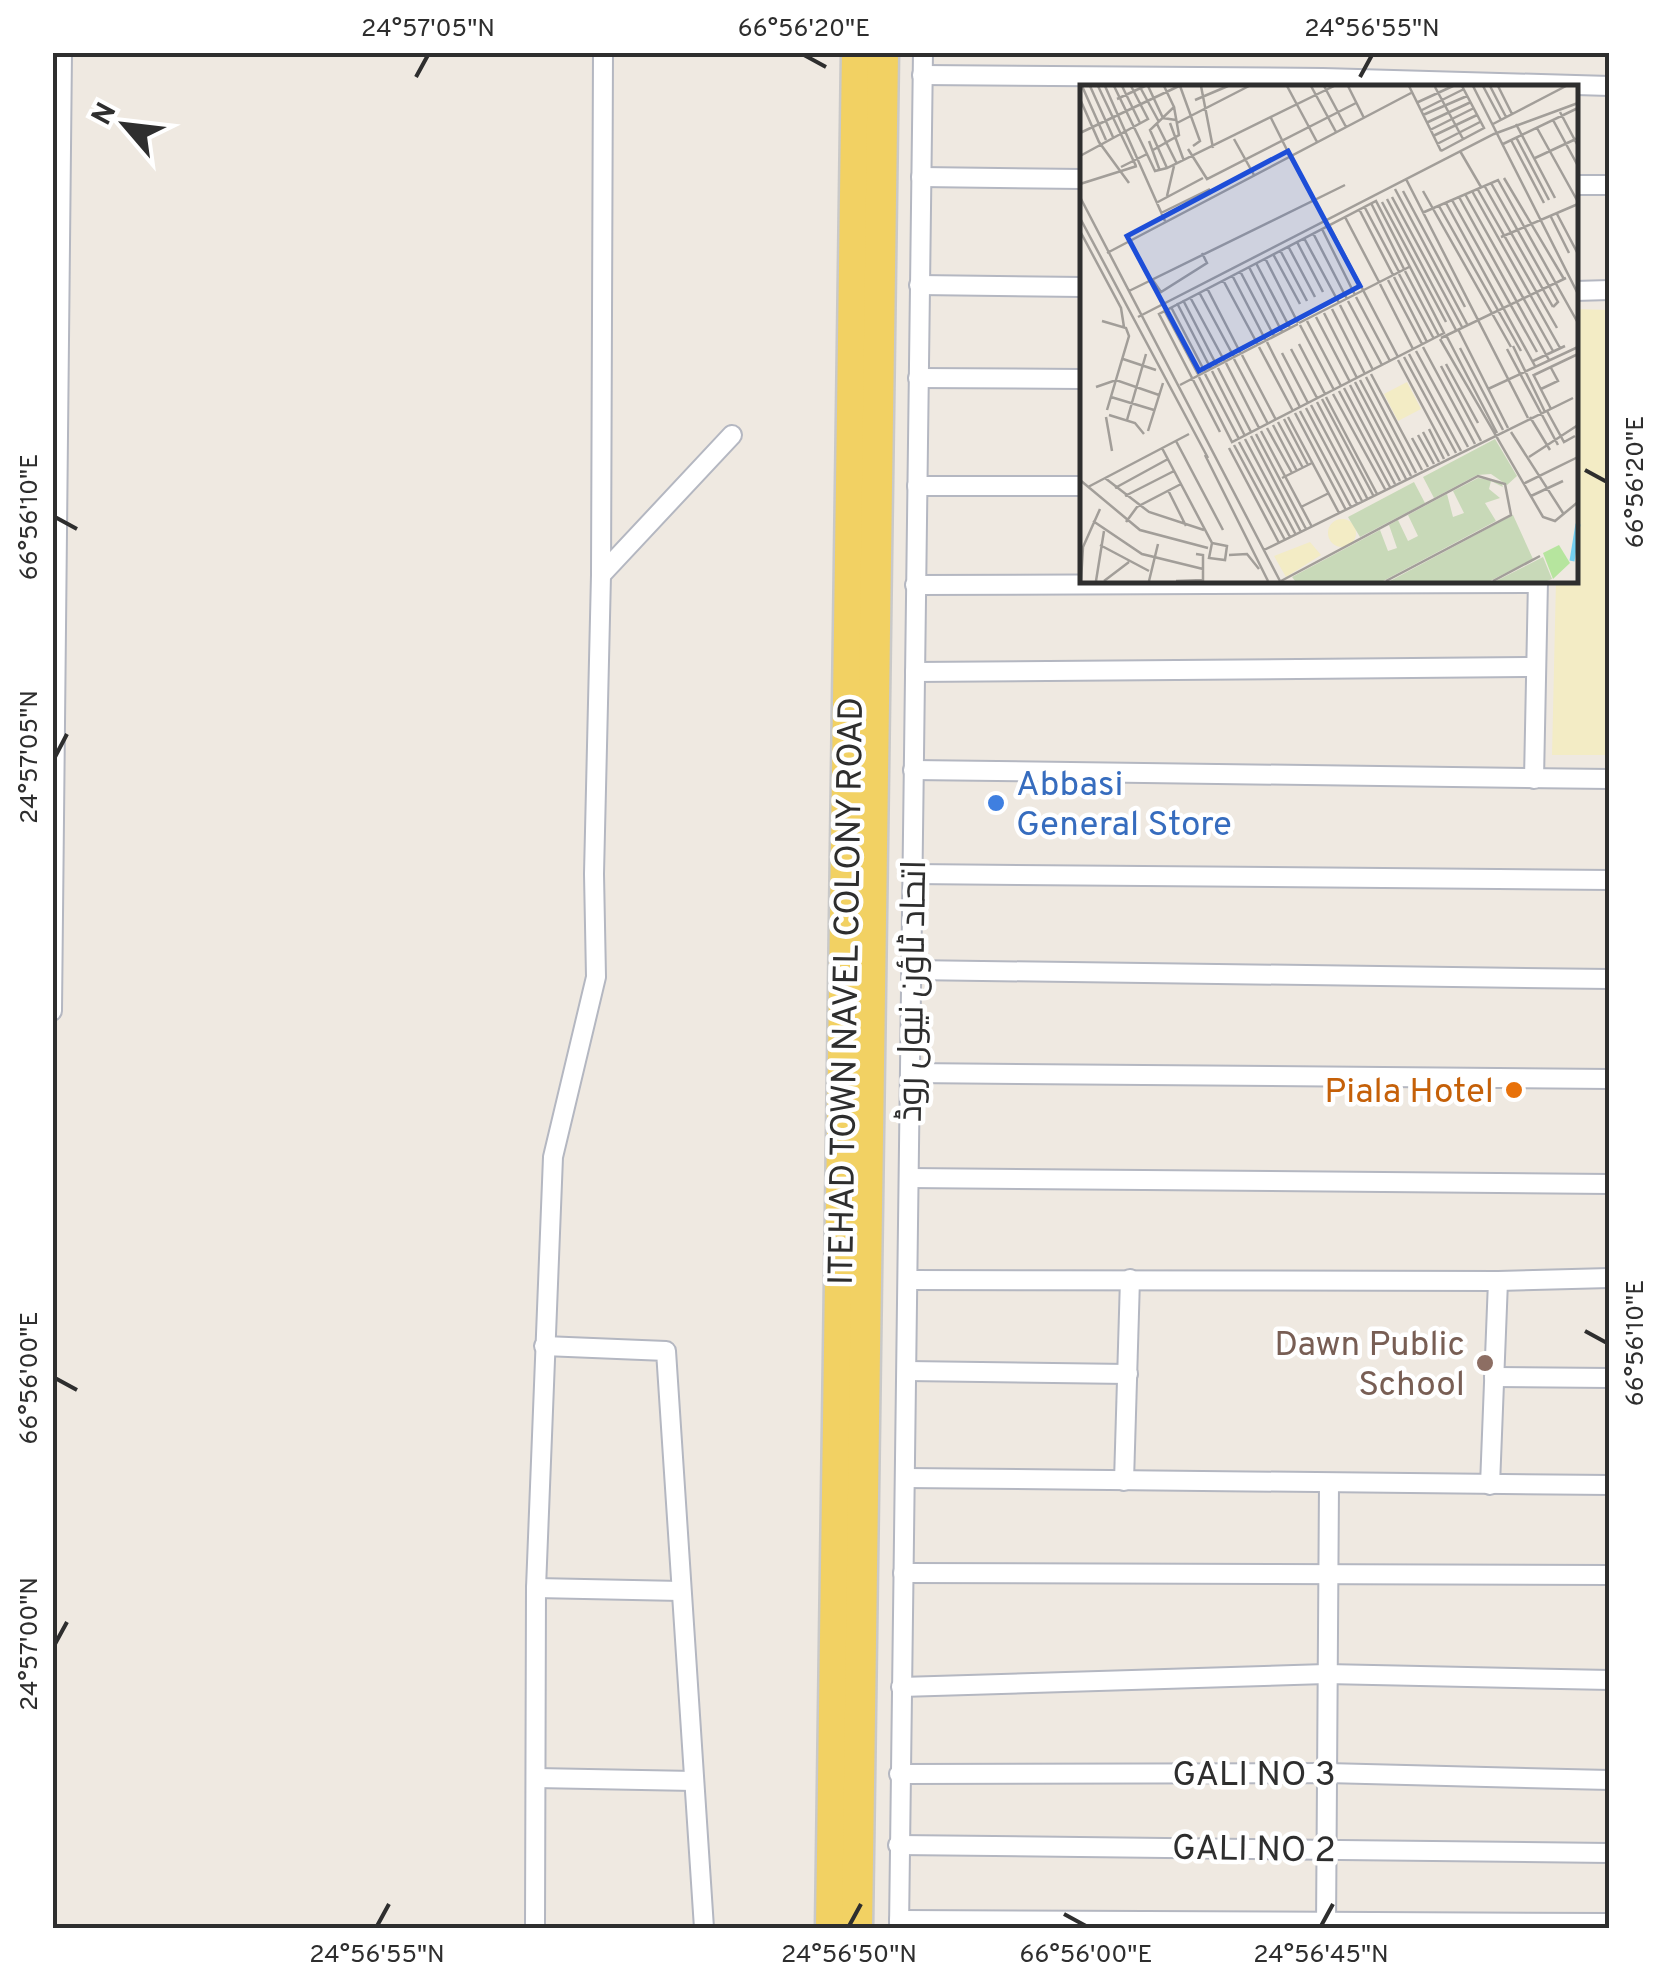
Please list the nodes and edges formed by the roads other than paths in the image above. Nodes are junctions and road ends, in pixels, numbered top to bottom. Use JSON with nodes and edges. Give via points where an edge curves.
{"nodes":[{"id":1,"x":62,"y":52,"type":"edge"},
{"id":2,"x":603,"y":52,"type":"edge"},
{"id":3,"x":856,"y":52,"type":"edge"},
{"id":4,"x":883,"y":52,"type":"edge"},
{"id":5,"x":922,"y":52,"type":"edge"},
{"id":6,"x":922,"y":75,"type":"junction"},
{"id":7,"x":1574,"y":85,"type":"edge"},
{"id":8,"x":1577,"y":85,"type":"edge"},
{"id":9,"x":1610,"y":86,"type":"edge"},
{"id":10,"x":869,"y":104,"type":"junction"},
{"id":11,"x":921,"y":176,"type":"junction"},
{"id":12,"x":1080,"y":178,"type":"edge"},
{"id":13,"x":1577,"y":184,"type":"edge"},
{"id":14,"x":1610,"y":185,"type":"edge"},
{"id":15,"x":920,"y":286,"type":"junction"},
{"id":16,"x":1080,"y":287,"type":"edge"},
{"id":17,"x":1577,"y":290,"type":"edge"},
{"id":18,"x":1610,"y":290,"type":"edge"},
{"id":19,"x":918,"y":378,"type":"junction"},
{"id":20,"x":1080,"y":379,"type":"edge"},
{"id":21,"x":732,"y":435,"type":"dead end"},
{"id":22,"x":55,"y":455,"type":"edge"},
{"id":23,"x":917,"y":486,"type":"junction"},
{"id":24,"x":1080,"y":486,"type":"edge"},
{"id":25,"x":600,"y":575,"type":"junction"},
{"id":26,"x":1538,"y":582,"type":"edge"},
{"id":27,"x":915,"y":585,"type":"junction"},
{"id":28,"x":1536,"y":667,"type":"junction"},
{"id":29,"x":916,"y":672,"type":"junction"},
{"id":30,"x":913,"y":770,"type":"junction"},
{"id":31,"x":1534,"y":780,"type":"junction"},
{"id":32,"x":1610,"y":780,"type":"edge"},
{"id":33,"x":912,"y":874,"type":"junction"},
{"id":34,"x":1610,"y":880,"type":"edge"},
{"id":35,"x":911,"y":970,"type":"junction"},
{"id":36,"x":1610,"y":979,"type":"edge"},
{"id":37,"x":52,"y":1011,"type":"edge"},
{"id":38,"x":910,"y":1073,"type":"junction"},
{"id":39,"x":1610,"y":1080,"type":"edge"},
{"id":40,"x":909,"y":1178,"type":"junction"},
{"id":41,"x":1610,"y":1184,"type":"edge"},
{"id":42,"x":1610,"y":1278,"type":"edge"},
{"id":43,"x":908,"y":1280,"type":"junction"},
{"id":44,"x":1130,"y":1280,"type":"junction"},
{"id":45,"x":1498,"y":1281,"type":"junction"},
{"id":46,"x":544,"y":1346,"type":"junction"},
{"id":47,"x":907,"y":1371,"type":"junction"},
{"id":48,"x":1128,"y":1374,"type":"junction"},
{"id":49,"x":1494,"y":1377,"type":"junction"},
{"id":50,"x":1610,"y":1378,"type":"edge"},
{"id":51,"x":905,"y":1478,"type":"junction"},
{"id":52,"x":1124,"y":1481,"type":"junction"},
{"id":53,"x":1330,"y":1484,"type":"junction"},
{"id":54,"x":1490,"y":1485,"type":"junction"},
{"id":55,"x":1610,"y":1486,"type":"edge"},
{"id":56,"x":1331,"y":1572,"type":"junction"},
{"id":57,"x":903,"y":1573,"type":"junction"},
{"id":58,"x":1610,"y":1575,"type":"edge"},
{"id":59,"x":536,"y":1588,"type":"junction"},
{"id":60,"x":682,"y":1591,"type":"junction"},
{"id":61,"x":1326,"y":1674,"type":"junction"},
{"id":62,"x":1610,"y":1680,"type":"edge"},
{"id":63,"x":901,"y":1687,"type":"junction"},
{"id":64,"x":1326,"y":1773,"type":"junction"},
{"id":65,"x":899,"y":1774,"type":"junction"},
{"id":66,"x":536,"y":1778,"type":"junction"},
{"id":67,"x":1610,"y":1780,"type":"edge"},
{"id":68,"x":694,"y":1781,"type":"junction"},
{"id":69,"x":898,"y":1845,"type":"junction"},
{"id":70,"x":1324,"y":1849,"type":"junction"},
{"id":71,"x":1610,"y":1853,"type":"edge"},
{"id":72,"x":1610,"y":1923,"type":"edge"},
{"id":73,"x":899,"y":1924,"type":"edge"},
{"id":74,"x":1326,"y":1924,"type":"edge"},
{"id":75,"x":535,"y":1928,"type":"edge"},
{"id":76,"x":704,"y":1928,"type":"edge"},
{"id":77,"x":831,"y":1928,"type":"edge"},
{"id":78,"x":857,"y":1928,"type":"edge"}],
"edges":[{"from":1,"to":22,"type":"street"},
{"from":2,"to":25,"type":"street"},
{"from":3,"to":10,"type":"main road","name":"ITEHAD TOWN NAVEL COLONY ROAD"},
{"from":4,"to":10,"type":"main road","name":"ITEHAD TOWN NAVEL COLONY ROAD"},
{"from":5,"to":6,"type":"street","name":"اتحاد ٹاؤن نیول روڈ"},
{"from":6,"to":7,"type":"street"},
{"from":6,"to":11,"type":"street","name":"اتحاد ٹاؤن نیول روڈ"},
{"from":8,"to":9,"type":"street"},
{"from":10,"to":77,"type":"main road","name":"ITEHAD TOWN NAVEL COLONY ROAD"},
{"from":10,"to":78,"type":"main road","name":"ITEHAD TOWN NAVEL COLONY ROAD"},
{"from":11,"to":12,"type":"street"},
{"from":11,"to":15,"type":"street","name":"اتحاد ٹاؤن نیول روڈ"},
{"from":13,"to":14,"type":"street"},
{"from":15,"to":16,"type":"street"},
{"from":15,"to":19,"type":"street","name":"اتحاد ٹاؤن نیول روڈ"},
{"from":17,"to":18,"type":"street"},
{"from":19,"to":20,"type":"street"},
{"from":19,"to":23,"type":"street","name":"اتحاد ٹاؤن نیول روڈ"},
{"from":21,"to":25,"type":"street"},
{"from":22,"to":37,"type":"street"},
{"from":23,"to":24,"type":"street"},
{"from":23,"to":27,"type":"street","name":"اتحاد ٹاؤن نیول روڈ"},
{"from":25,"to":46,"type":"street","via":[[596,977],[553,1156]]},
{"from":26,"to":27,"type":"street"},
{"from":26,"to":28,"type":"street"},
{"from":27,"to":29,"type":"street","name":"اتحاد ٹاؤن نیول روڈ"},
{"from":28,"to":29,"type":"street"},
{"from":28,"to":31,"type":"street"},
{"from":29,"to":30,"type":"street","name":"اتحاد ٹاؤن نیول روڈ"},
{"from":30,"to":31,"type":"street"},
{"from":30,"to":33,"type":"street","name":"اتحاد ٹاؤن نیول روڈ"},
{"from":31,"to":32,"type":"street"},
{"from":33,"to":34,"type":"street"},
{"from":33,"to":35,"type":"street","name":"اتحاد ٹاؤن نیول روڈ"},
{"from":35,"to":36,"type":"street"},
{"from":35,"to":38,"type":"street","name":"اتحاد ٹاؤن نیول روڈ"},
{"from":38,"to":39,"type":"street"},
{"from":38,"to":40,"type":"street","name":"اتحاد ٹاؤن نیول روڈ"},
{"from":40,"to":41,"type":"street"},
{"from":40,"to":43,"type":"street","name":"اتحاد ٹاؤن نیول روڈ"},
{"from":42,"to":45,"type":"street"},
{"from":43,"to":44,"type":"street"},
{"from":43,"to":47,"type":"street","name":"اتحاد ٹاؤن نیول روڈ"},
{"from":44,"to":45,"type":"street"},
{"from":44,"to":48,"type":"street"},
{"from":45,"to":49,"type":"street"},
{"from":46,"to":59,"type":"street"},
{"from":46,"to":60,"type":"street","via":[[666,1351]]},
{"from":47,"to":48,"type":"street"},
{"from":47,"to":51,"type":"street","name":"اتحاد ٹاؤن نیول روڈ"},
{"from":48,"to":52,"type":"street"},
{"from":49,"to":50,"type":"street"},
{"from":49,"to":54,"type":"street"},
{"from":51,"to":52,"type":"street"},
{"from":51,"to":57,"type":"street","name":"اتحاد ٹاؤن نیول روڈ"},
{"from":52,"to":53,"type":"street"},
{"from":53,"to":54,"type":"street"},
{"from":53,"to":56,"type":"street"},
{"from":54,"to":55,"type":"street"},
{"from":56,"to":57,"type":"street"},
{"from":56,"to":58,"type":"street"},
{"from":56,"to":61,"type":"street"},
{"from":57,"to":63,"type":"street","name":"اتحاد ٹاؤن نیول روڈ"},
{"from":59,"to":60,"type":"street"},
{"from":59,"to":66,"type":"street"},
{"from":60,"to":68,"type":"street"},
{"from":61,"to":62,"type":"street"},
{"from":61,"to":63,"type":"street"},
{"from":61,"to":64,"type":"street"},
{"from":63,"to":65,"type":"street","name":"اتحاد ٹاؤن نیول روڈ"},
{"from":64,"to":65,"type":"street","name":"GALI NO 3"},
{"from":64,"to":67,"type":"street","name":"GALI NO 3"},
{"from":64,"to":70,"type":"street"},
{"from":65,"to":69,"type":"street","name":"اتحاد ٹاؤن نیول روڈ"},
{"from":66,"to":68,"type":"street"},
{"from":66,"to":75,"type":"street"},
{"from":68,"to":76,"type":"street"},
{"from":69,"to":70,"type":"street","name":"GALI NO 2"},
{"from":69,"to":73,"type":"street","name":"اتحاد ٹاؤن نیول روڈ"},
{"from":70,"to":71,"type":"street","name":"GALI NO 2"},
{"from":70,"to":74,"type":"street"},
{"from":72,"to":74,"type":"street"},
{"from":73,"to":74,"type":"street"}]}
